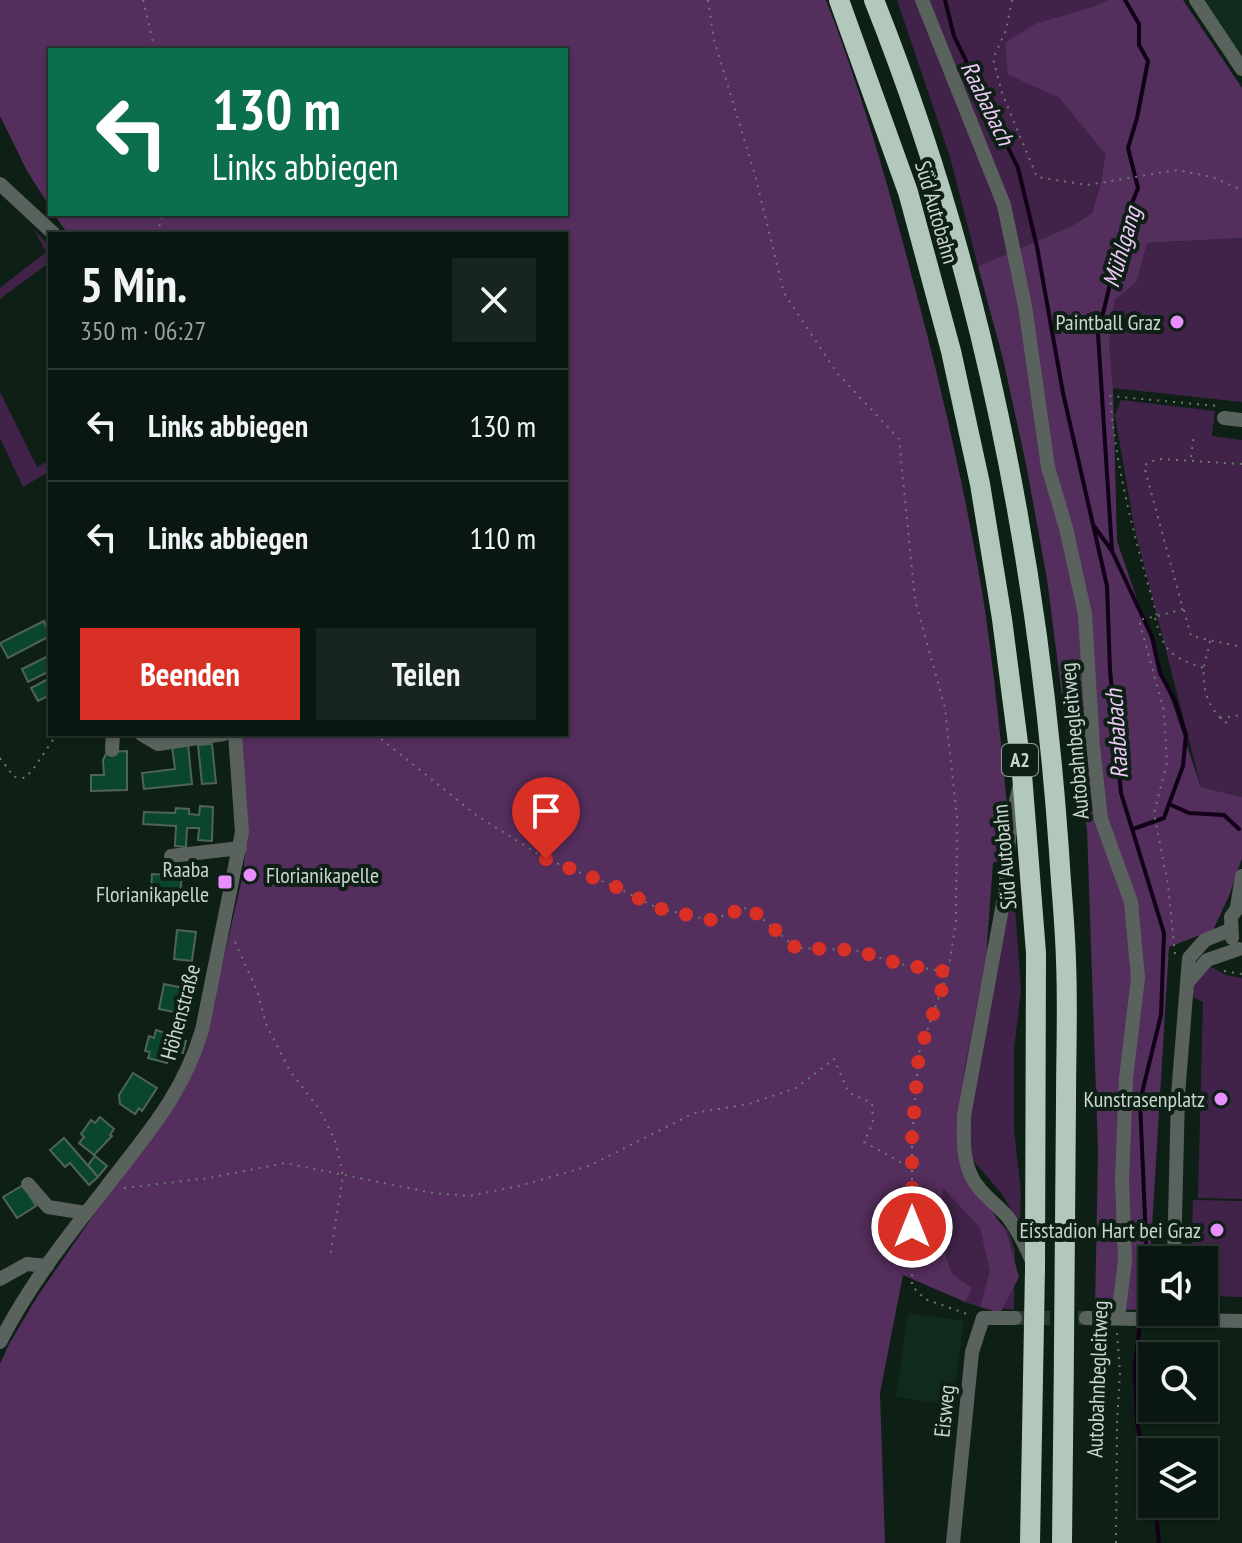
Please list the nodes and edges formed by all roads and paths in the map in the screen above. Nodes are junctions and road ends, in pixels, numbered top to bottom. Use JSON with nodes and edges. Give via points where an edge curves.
{"nodes":[{"id":1,"x":143,"y":0,"type":"edge"},
{"id":2,"x":708,"y":0,"type":"edge"},
{"id":3,"x":839,"y":0,"type":"edge"},
{"id":4,"x":874,"y":0,"type":"edge"},
{"id":5,"x":923,"y":0,"type":"edge"},
{"id":6,"x":1012,"y":0,"type":"edge"},
{"id":7,"x":1196,"y":0,"type":"edge"},
{"id":8,"x":155,"y":48,"type":"edge"},
{"id":9,"x":1242,"y":69,"type":"edge"},
{"id":10,"x":0,"y":184,"type":"edge"},
{"id":11,"x":1242,"y":190,"type":"edge"},
{"id":12,"x":48,"y":234,"type":"edge"},
{"id":13,"x":1225,"y":413,"type":"joint"},
{"id":14,"x":1242,"y":420,"type":"edge"},
{"id":15,"x":1194,"y":435,"type":"dead end"},
{"id":16,"x":1191,"y":460,"type":"junction"},
{"id":17,"x":1242,"y":464,"type":"edge"},
{"id":18,"x":1183,"y":609,"type":"junction"},
{"id":19,"x":1154,"y":617,"type":"junction"},
{"id":20,"x":1210,"y":641,"type":"junction"},
{"id":21,"x":1242,"y":647,"type":"edge"},
{"id":22,"x":1204,"y":668,"type":"junction"},
{"id":23,"x":1215,"y":700,"type":"dead end"},
{"id":24,"x":1209,"y":702,"type":"junction"},
{"id":25,"x":1242,"y":715,"type":"edge"},
{"id":26,"x":1219,"y":718,"type":"junction"},
{"id":27,"x":1230,"y":725,"type":"dead end"},
{"id":28,"x":56,"y":736,"type":"edge"},
{"id":29,"x":113,"y":736,"type":"edge"},
{"id":30,"x":144,"y":736,"type":"edge"},
{"id":31,"x":211,"y":736,"type":"edge"},
{"id":32,"x":235,"y":736,"type":"edge"},
{"id":33,"x":377,"y":736,"type":"edge"},
{"id":34,"x":112,"y":750,"type":"dead end"},
{"id":35,"x":0,"y":758,"type":"edge"},
{"id":36,"x":1022,"y":774,"type":"junction"},
{"id":37,"x":1158,"y":831,"type":"dead end"},
{"id":38,"x":240,"y":848,"type":"junction"},
{"id":39,"x":171,"y":856,"type":"dead end"},
{"id":40,"x":1242,"y":876,"type":"edge"},
{"id":41,"x":1239,"y":904,"type":"edge"},
{"id":42,"x":224,"y":920,"type":"junction"},
{"id":43,"x":1230,"y":930,"type":"junction"},
{"id":44,"x":1240,"y":950,"type":"edge"},
{"id":45,"x":1217,"y":969,"type":"dead end"},
{"id":46,"x":948,"y":972,"type":"junction"},
{"id":47,"x":1242,"y":974,"type":"edge"},
{"id":48,"x":1185,"y":986,"type":"junction"},
{"id":49,"x":912,"y":1168,"type":"junction"},
{"id":50,"x":343,"y":1176,"type":"junction"},
{"id":51,"x":28,"y":1184,"type":"dead end"},
{"id":52,"x":103,"y":1191,"type":"junction"},
{"id":53,"x":86,"y":1213,"type":"junction"},
{"id":54,"x":1174,"y":1246,"type":"edge"},
{"id":55,"x":330,"y":1257,"type":"dead end"},
{"id":56,"x":47,"y":1266,"type":"junction"},
{"id":57,"x":1035,"y":1269,"type":"junction"},
{"id":58,"x":0,"y":1279,"type":"edge"},
{"id":59,"x":983,"y":1318,"type":"junction"},
{"id":60,"x":1015,"y":1318,"type":"tunnel mouth"},
{"id":61,"x":1086,"y":1318,"type":"tunnel mouth"},
{"id":62,"x":1122,"y":1318,"type":"junction"},
{"id":63,"x":1138,"y":1319,"type":"edge"},
{"id":64,"x":1218,"y":1319,"type":"edge"},
{"id":65,"x":1242,"y":1321,"type":"edge"},
{"id":66,"x":0,"y":1342,"type":"edge"},
{"id":67,"x":953,"y":1543,"type":"edge"},
{"id":68,"x":1030,"y":1543,"type":"edge"},
{"id":69,"x":1062,"y":1543,"type":"edge"},
{"id":70,"x":1116,"y":1543,"type":"edge"}],
"edges":[{"from":1,"to":8,"type":"path"},
{"from":2,"to":46,"type":"path","via":[[714,40],[784,293],[837,373],[899,439],[915,600],[945,708],[957,817],[956,921]]},
{"from":3,"to":36,"type":"highway","name":"Süd Autobahn","number":"A2","via":[[908,192],[951,351],[980,484]]},
{"from":4,"to":69,"type":"highway","name":"Süd Autobahn","number":"A2","via":[[940,190],[981,345],[1011,480],[1053,771],[1066,960]]},
{"from":5,"to":62,"type":"street","name":"Autobahnbegleitweg","via":[[1004,205],[1048,467],[1085,614],[1101,819],[1131,902],[1138,978],[1126,1078]]},
{"from":6,"to":11,"type":"path","via":[[993,59],[1037,177],[1087,185],[1177,170]]},
{"from":7,"to":9,"type":"street"},
{"from":10,"to":12,"type":"street"},
{"from":13,"to":14,"type":"street"},
{"from":13,"to":19,"type":"path","via":[[1110,396],[1132,528]]},
{"from":15,"to":16,"type":"path"},
{"from":16,"to":17,"type":"path"},
{"from":16,"to":18,"type":"path","via":[[1160,459],[1144,466]]},
{"from":18,"to":19,"type":"path"},
{"from":18,"to":20,"type":"path","via":[[1191,636]]},
{"from":19,"to":22,"type":"path","via":[[1162,644],[1173,656]]},
{"from":19,"to":37,"type":"path","via":[[1139,620],[1164,711],[1167,763],[1154,813]]},
{"from":20,"to":21,"type":"path"},
{"from":20,"to":22,"type":"path"},
{"from":22,"to":24,"type":"path"},
{"from":23,"to":24,"type":"path"},
{"from":24,"to":26,"type":"path"},
{"from":25,"to":26,"type":"path"},
{"from":26,"to":27,"type":"path"},
{"from":28,"to":35,"type":"path","via":[[25,778],[14,777]]},
{"from":29,"to":34,"type":"street"},
{"from":30,"to":31,"type":"street","via":[[158,744]]},
{"from":32,"to":38,"type":"street","name":"Höhenstraße"},
{"from":33,"to":46,"type":"path","via":[[476,815],[546,859],[657,908],[710,920],[749,907],[796,948],[855,950]]},
{"from":36,"to":57,"type":"highway","name":"Süd Autobahn","number":"A2","via":[[1036,953]]},
{"from":36,"to":57,"type":"street","via":[[964,1116],[964,1150],[970,1174],[1020,1234]]},
{"from":38,"to":39,"type":"street"},
{"from":38,"to":42,"type":"street","name":"Höhenstraße"},
{"from":40,"to":41,"type":"street"},
{"from":41,"to":43,"type":"street"},
{"from":42,"to":50,"type":"path","via":[[258,993],[266,1024],[336,1143]]},
{"from":42,"to":52,"type":"street","name":"Höhenstraße","via":[[193,1059],[163,1114]]},
{"from":43,"to":44,"type":"street"},
{"from":43,"to":48,"type":"street","via":[[1205,940],[1189,958]]},
{"from":44,"to":48,"type":"street","via":[[1207,960]]},
{"from":45,"to":47,"type":"path"},
{"from":46,"to":49,"type":"path","via":[[919,1053]]},
{"from":48,"to":54,"type":"street"},
{"from":49,"to":50,"type":"path","via":[[864,1142],[873,1123],[872,1103],[849,1093],[834,1059],[796,1088],[749,1104],[694,1113],[589,1166],[519,1186],[469,1196]]},
{"from":49,"to":59,"type":"path","via":[[912,1286],[925,1299]]},
{"from":50,"to":52,"type":"path","via":[[285,1163]]},
{"from":50,"to":55,"type":"path"},
{"from":51,"to":53,"type":"street","via":[[48,1207]]},
{"from":52,"to":53,"type":"street","name":"Höhenstraße"},
{"from":53,"to":56,"type":"street","name":"Höhenstraße"},
{"from":56,"to":58,"type":"street","via":[[27,1264]]},
{"from":56,"to":66,"type":"street","name":"Höhenstraße"},
{"from":57,"to":68,"type":"highway","name":"Süd Autobahn","number":"A2"},
{"from":59,"to":60,"type":"street"},
{"from":59,"to":67,"type":"street","name":"Eisweg","via":[[972,1352]]},
{"from":61,"to":62,"type":"street"},
{"from":62,"to":63,"type":"street"},
{"from":62,"to":70,"type":"path","name":"Autobahnbegleitweg"},
{"from":64,"to":65,"type":"street"}]}
